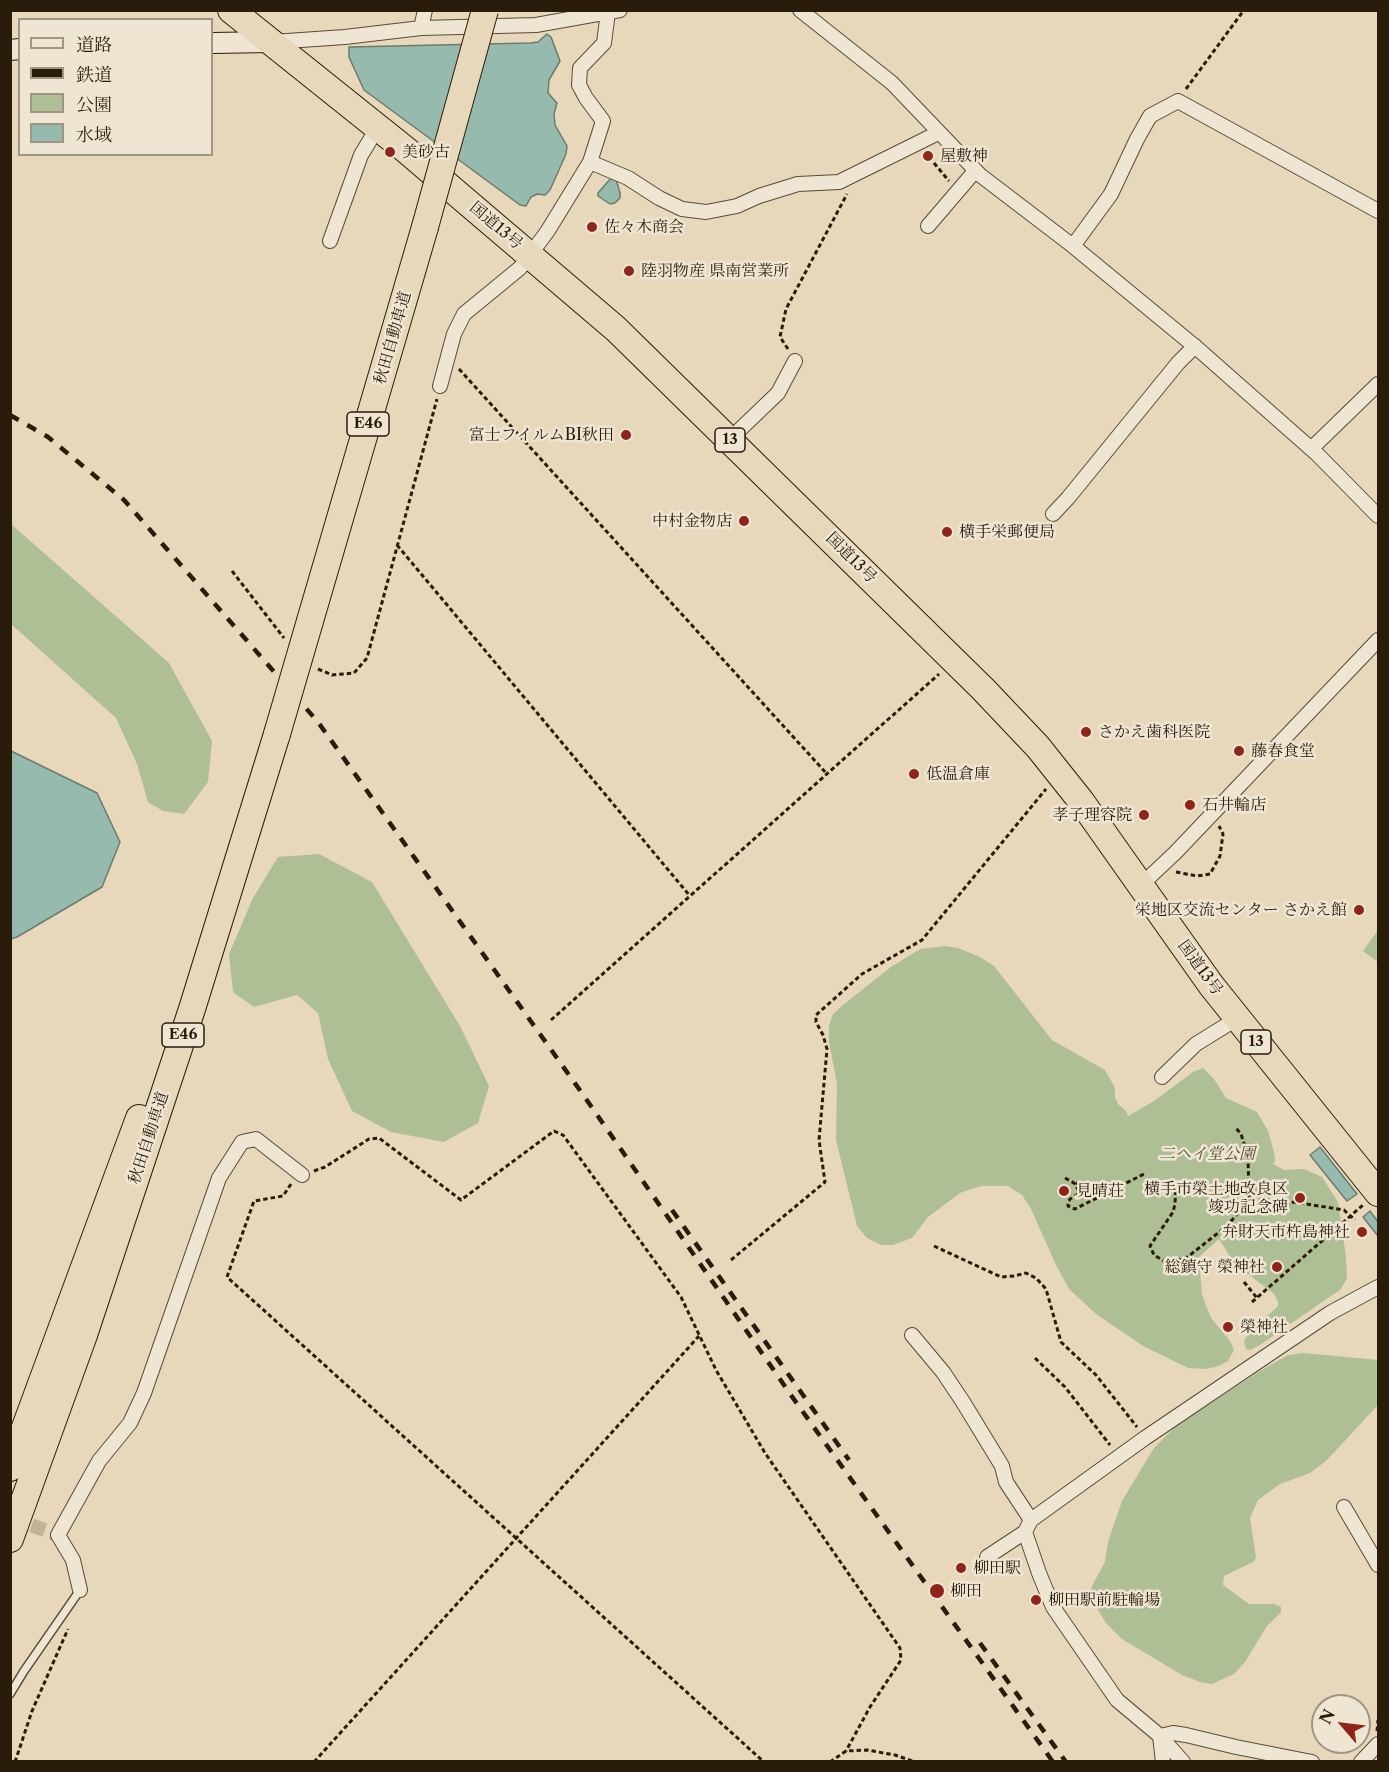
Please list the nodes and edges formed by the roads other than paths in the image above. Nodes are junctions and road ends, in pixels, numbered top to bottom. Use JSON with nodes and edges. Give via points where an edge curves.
{"nodes":[{"id":1,"x":231,"y":10,"type":"edge"},
{"id":2,"x":425,"y":10,"type":"edge"},
{"id":3,"x":485,"y":10,"type":"edge"},
{"id":4,"x":800,"y":10,"type":"edge"},
{"id":5,"x":614,"y":11,"type":"edge"},
{"id":6,"x":420,"y":28,"type":"junction"},
{"id":7,"x":272,"y":42,"type":"junction"},
{"id":8,"x":213,"y":43,"type":"edge"},
{"id":9,"x":378,"y":128,"type":"junction"},
{"id":10,"x":938,"y":133,"type":"junction"},
{"id":11,"x":590,"y":162,"type":"junction"},
{"id":12,"x":975,"y":171,"type":"junction"},
{"id":13,"x":1378,"y":211,"type":"edge"},
{"id":14,"x":928,"y":226,"type":"dead end"},
{"id":15,"x":330,"y":241,"type":"dead end"},
{"id":16,"x":1073,"y":246,"type":"junction"},
{"id":17,"x":530,"y":254,"type":"junction"},
{"id":18,"x":1195,"y":346,"type":"junction"},
{"id":19,"x":795,"y":361,"type":"road end"},
{"id":20,"x":1378,"y":384,"type":"edge"},
{"id":21,"x":440,"y":387,"type":"road end"},
{"id":22,"x":729,"y":439,"type":"junction"},
{"id":23,"x":1311,"y":449,"type":"junction"},
{"id":24,"x":1053,"y":514,"type":"dead end"},
{"id":25,"x":1378,"y":516,"type":"edge"},
{"id":26,"x":1378,"y":640,"type":"edge"},
{"id":27,"x":277,"y":734,"type":"junction"},
{"id":28,"x":1141,"y":885,"type":"junction"},
{"id":29,"x":1238,"y":1018,"type":"junction"},
{"id":30,"x":1162,"y":1077,"type":"dead end"},
{"id":31,"x":302,"y":1174,"type":"road end"},
{"id":32,"x":1378,"y":1193,"type":"edge"},
{"id":33,"x":1378,"y":1287,"type":"edge"},
{"id":34,"x":912,"y":1335,"type":"dead end"},
{"id":35,"x":10,"y":1468,"type":"edge"},
{"id":36,"x":1344,"y":1507,"type":"dead end"},
{"id":37,"x":1028,"y":1526,"type":"junction"},
{"id":38,"x":10,"y":1539,"type":"edge"},
{"id":39,"x":987,"y":1557,"type":"dead end"},
{"id":40,"x":1378,"y":1565,"type":"edge"},
{"id":41,"x":80,"y":1590,"type":"joint"},
{"id":42,"x":10,"y":1694,"type":"edge"},
{"id":43,"x":1160,"y":1736,"type":"junction"},
{"id":44,"x":1378,"y":1744,"type":"edge"},
{"id":45,"x":1163,"y":1761,"type":"edge"},
{"id":46,"x":1183,"y":1761,"type":"edge"},
{"id":47,"x":1312,"y":1761,"type":"edge"},
{"id":48,"x":1361,"y":1761,"type":"edge"}],
"edges":[{"from":1,"to":7,"type":"highway","name":"国道13号","number":"13"},
{"from":2,"to":6,"type":"street"},
{"from":3,"to":27,"type":"highway","name":"秋田自動車道","number":"E46","bridge":true},
{"from":4,"to":10,"type":"street","via":[[892,83]]},
{"from":5,"to":6,"type":"street","via":[[536,25]]},
{"from":5,"to":11,"type":"street","via":[[604,43],[580,69],[579,85],[603,121]]},
{"from":6,"to":7,"type":"street"},
{"from":7,"to":8,"type":"street"},
{"from":7,"to":9,"type":"highway","name":"国道13号","number":"13"},
{"from":9,"to":15,"type":"street","via":[[361,155]]},
{"from":9,"to":17,"type":"highway","name":"国道13号","number":"13"},
{"from":10,"to":11,"type":"street","via":[[839,182],[790,186],[737,206],[706,212],[682,209],[628,178]]},
{"from":10,"to":12,"type":"street"},
{"from":11,"to":17,"type":"street"},
{"from":12,"to":14,"type":"street"},
{"from":12,"to":16,"type":"street"},
{"from":13,"to":16,"type":"street","via":[[1178,101],[1150,116],[1111,194]]},
{"from":16,"to":18,"type":"street"},
{"from":17,"to":21,"type":"street","via":[[520,268],[464,314],[454,333]]},
{"from":17,"to":22,"type":"highway","name":"国道13号","number":"13","via":[[616,329]]},
{"from":18,"to":23,"type":"street"},
{"from":18,"to":24,"type":"street"},
{"from":19,"to":22,"type":"street","via":[[778,393]]},
{"from":20,"to":23,"type":"street"},
{"from":22,"to":28,"type":"highway","name":"国道13号","number":"13","via":[[1038,747]]},
{"from":23,"to":25,"type":"street"},
{"from":26,"to":28,"type":"street"},
{"from":27,"to":35,"type":"highway","name":"秋田自動車道","number":"E46"},
{"from":27,"to":38,"type":"highway","name":"秋田自動車道","number":"E46","via":[[84,1335]]},
{"from":28,"to":29,"type":"highway","name":"国道13号","number":"13"},
{"from":29,"to":30,"type":"street","via":[[1196,1044]]},
{"from":29,"to":32,"type":"highway","name":"国道13号","number":"13"},
{"from":31,"to":41,"type":"street","via":[[256,1139],[242,1142],[219,1178],[144,1393],[130,1423],[99,1461],[58,1535],[73,1560]]},
{"from":33,"to":37,"type":"street","via":[[1330,1312],[1145,1438]]},
{"from":34,"to":37,"type":"street","via":[[943,1372],[1002,1466]]},
{"from":36,"to":40,"type":"street"},
{"from":37,"to":39,"type":"street"},
{"from":37,"to":43,"type":"street","via":[[1039,1573],[1053,1607],[1117,1700]]},
{"from":41,"to":42,"type":"lane"},
{"from":43,"to":45,"type":"street"},
{"from":43,"to":46,"type":"street"},
{"from":43,"to":47,"type":"street","via":[[1186,1735]]},
{"from":44,"to":48,"type":"street"}]}
